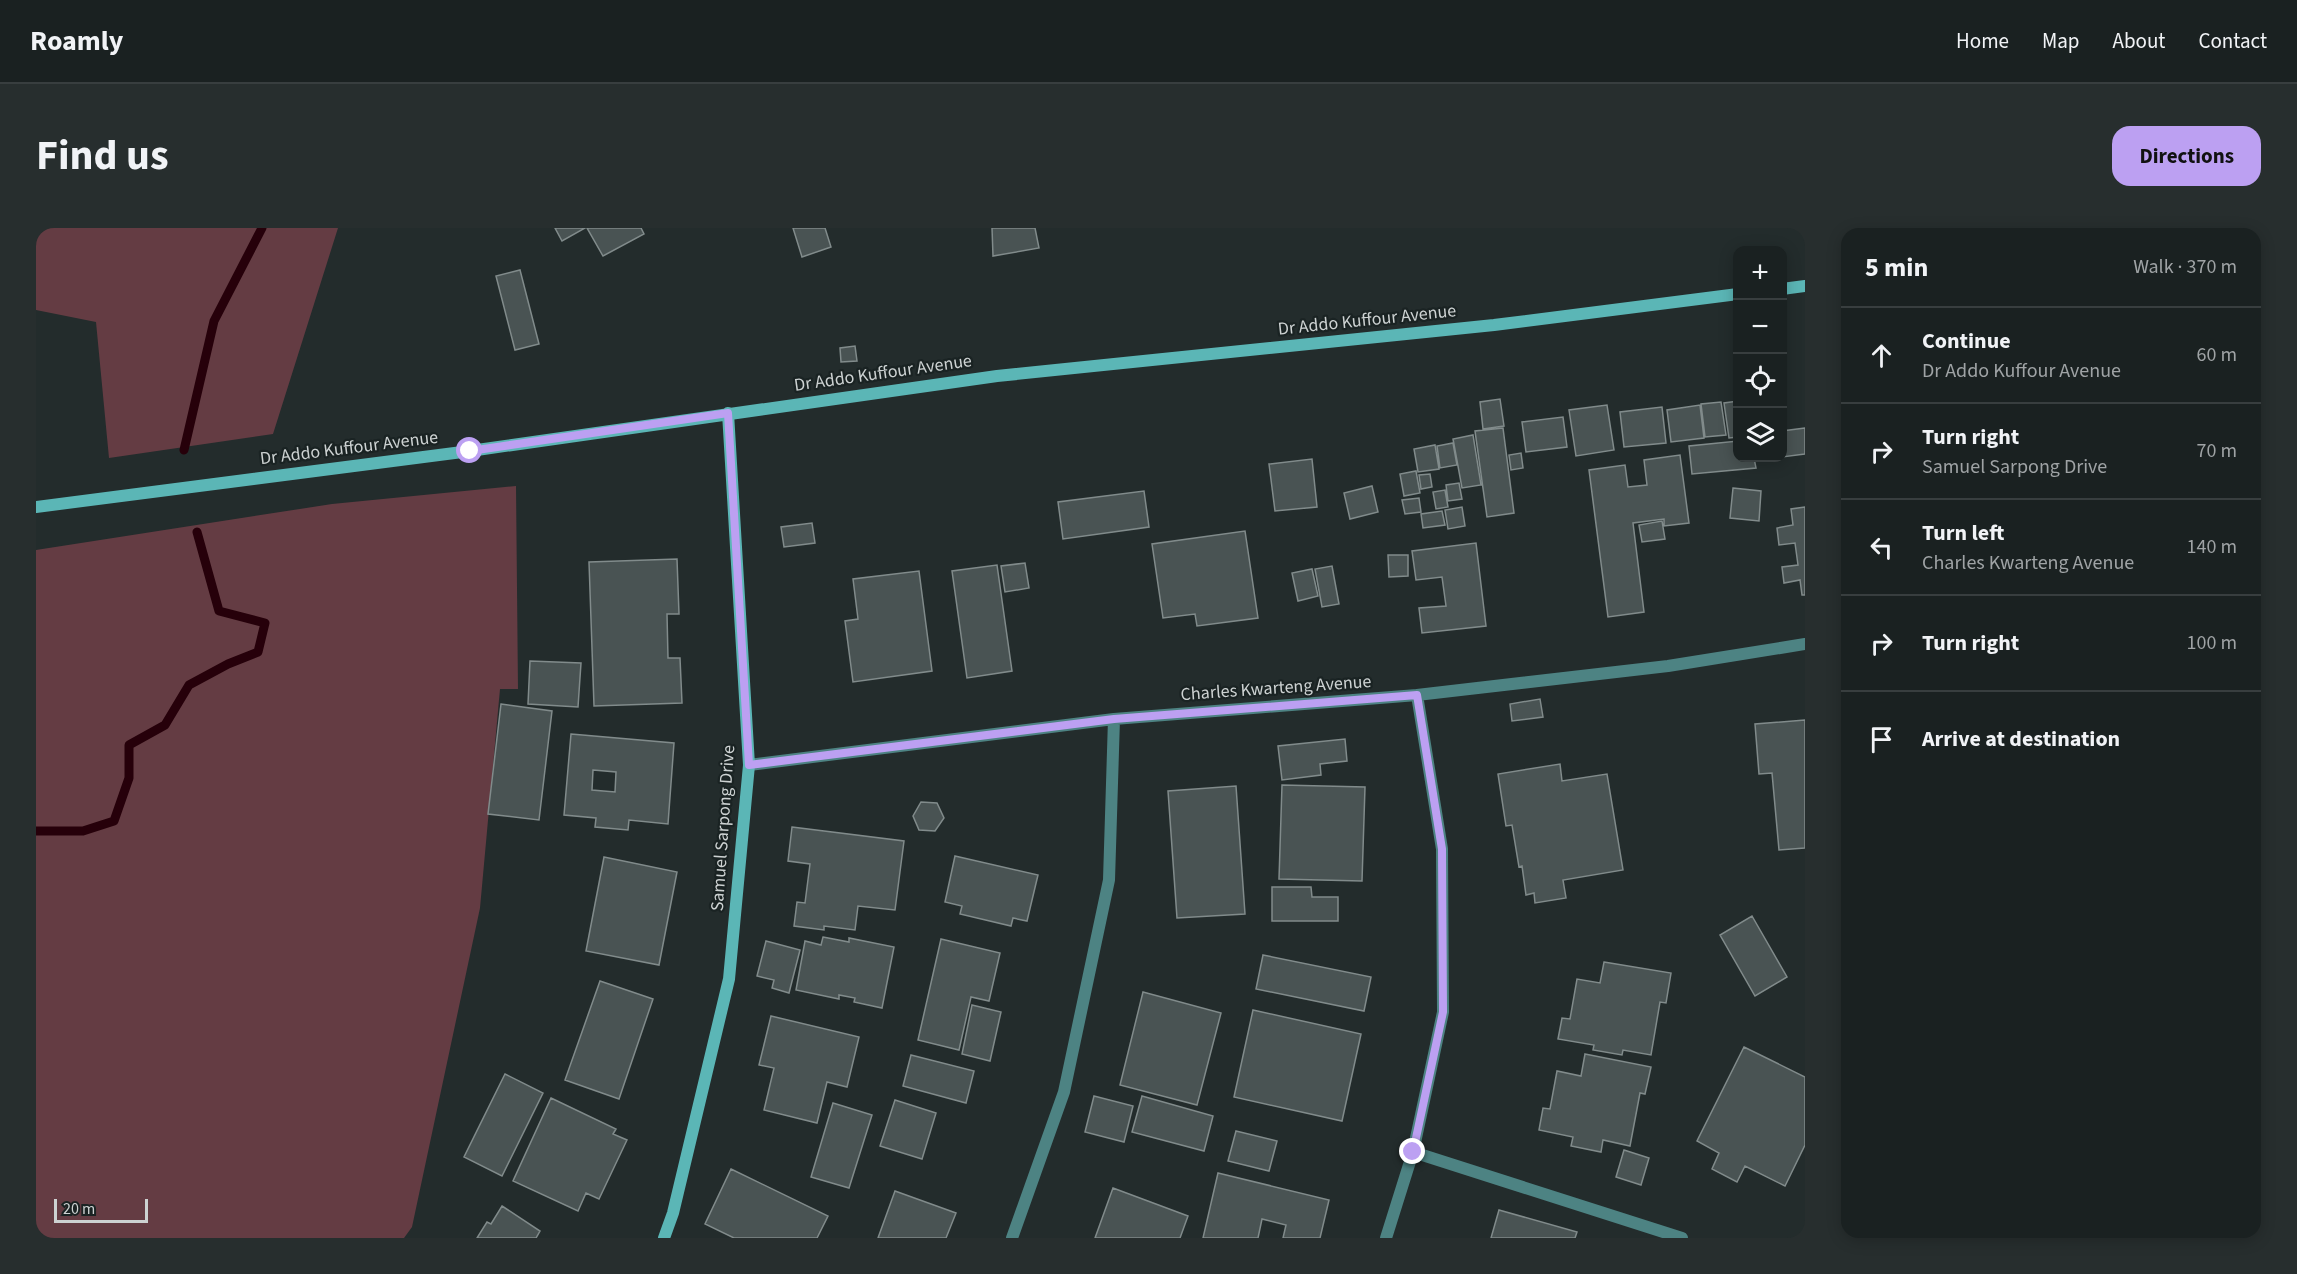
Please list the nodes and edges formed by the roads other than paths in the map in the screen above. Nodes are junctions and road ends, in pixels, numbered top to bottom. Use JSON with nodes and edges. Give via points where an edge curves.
{"nodes":[{"id":1,"x":1805,"y":286,"type":"edge"},
{"id":2,"x":1787,"y":288,"type":"edge"},
{"id":3,"x":1733,"y":295,"type":"edge"},
{"id":4,"x":728,"y":413,"type":"junction"},
{"id":5,"x":36,"y":507,"type":"edge"},
{"id":6,"x":1805,"y":644,"type":"edge"},
{"id":7,"x":1417,"y":695,"type":"junction"},
{"id":8,"x":1114,"y":719,"type":"junction"},
{"id":9,"x":749,"y":765,"type":"junction"},
{"id":10,"x":1413,"y":1152,"type":"junction"},
{"id":11,"x":664,"y":1238,"type":"edge"},
{"id":12,"x":1012,"y":1238,"type":"edge"},
{"id":13,"x":1386,"y":1238,"type":"edge"},
{"id":14,"x":1682,"y":1238,"type":"edge"}],
"edges":[{"from":1,"to":2,"type":"main road"},
{"from":3,"to":4,"type":"main road","name":"Dr Addo Kuffour Avenue","via":[[1494,325],[997,376]]},
{"from":4,"to":5,"type":"main road","name":"Dr Addo Kuffour Avenue"},
{"from":4,"to":9,"type":"main road","name":"Samuel Sarpong Drive"},
{"from":6,"to":7,"type":"street","name":"Charles Kwarteng Avenue","via":[[1668,666]]},
{"from":7,"to":8,"type":"street","name":"Charles Kwarteng Avenue"},
{"from":7,"to":10,"type":"street","via":[[1442,849],[1443,1012]]},
{"from":8,"to":9,"type":"street","name":"Charles Kwarteng Avenue"},
{"from":8,"to":12,"type":"street","via":[[1109,880],[1064,1092]]},
{"from":9,"to":11,"type":"main road","name":"Samuel Sarpong Drive","via":[[729,979]]},
{"from":10,"to":13,"type":"street"},
{"from":10,"to":14,"type":"street"}]}
